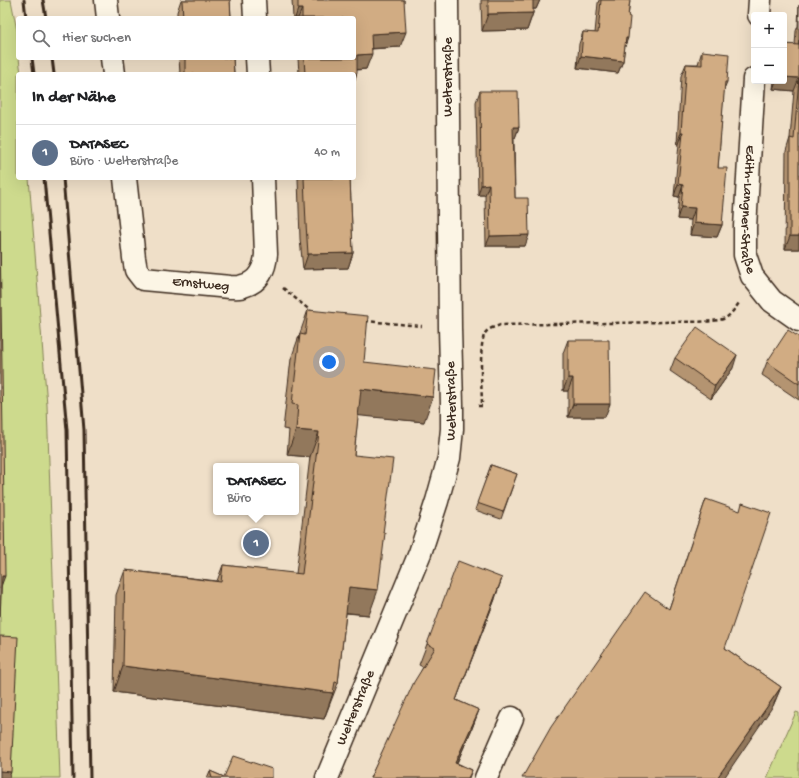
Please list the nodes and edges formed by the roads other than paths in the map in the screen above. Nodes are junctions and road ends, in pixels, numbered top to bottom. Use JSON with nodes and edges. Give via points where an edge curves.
{"nodes":[{"id":1,"x":106,"y":0,"type":"edge"},
{"id":2,"x":254,"y":0,"type":"edge"},
{"id":3,"x":447,"y":0,"type":"edge"},
{"id":4,"x":760,"y":0,"type":"edge"},
{"id":5,"x":759,"y":12,"type":"edge"},
{"id":6,"x":108,"y":16,"type":"edge"},
{"id":7,"x":255,"y":16,"type":"edge"},
{"id":8,"x":112,"y":60,"type":"edge"},
{"id":9,"x":257,"y":60,"type":"edge"},
{"id":10,"x":114,"y":72,"type":"edge"},
{"id":11,"x":258,"y":72,"type":"edge"},
{"id":12,"x":754,"y":84,"type":"edge"},
{"id":13,"x":125,"y":180,"type":"edge"},
{"id":14,"x":263,"y":180,"type":"edge"},
{"id":15,"x":799,"y":320,"type":"edge"},
{"id":16,"x":512,"y":718,"type":"dead end"},
{"id":17,"x":327,"y":778,"type":"edge"},
{"id":18,"x":486,"y":778,"type":"edge"}],
"edges":[{"from":1,"to":6,"type":"street"},
{"from":2,"to":7,"type":"street"},
{"from":3,"to":17,"type":"street","name":"Welterstraße","via":[[452,405],[449,458],[420,553]]},
{"from":4,"to":5,"type":"street"},
{"from":8,"to":10,"type":"street"},
{"from":9,"to":11,"type":"street"},
{"from":12,"to":15,"type":"street","name":"Edith-Langner-Straße","via":[[745,255],[752,276],[772,301]]},
{"from":13,"to":14,"type":"street","name":"Ernstweg","via":[[136,270],[143,279],[230,287],[243,287],[254,281],[266,263]]},
{"from":16,"to":18,"type":"street"}]}
